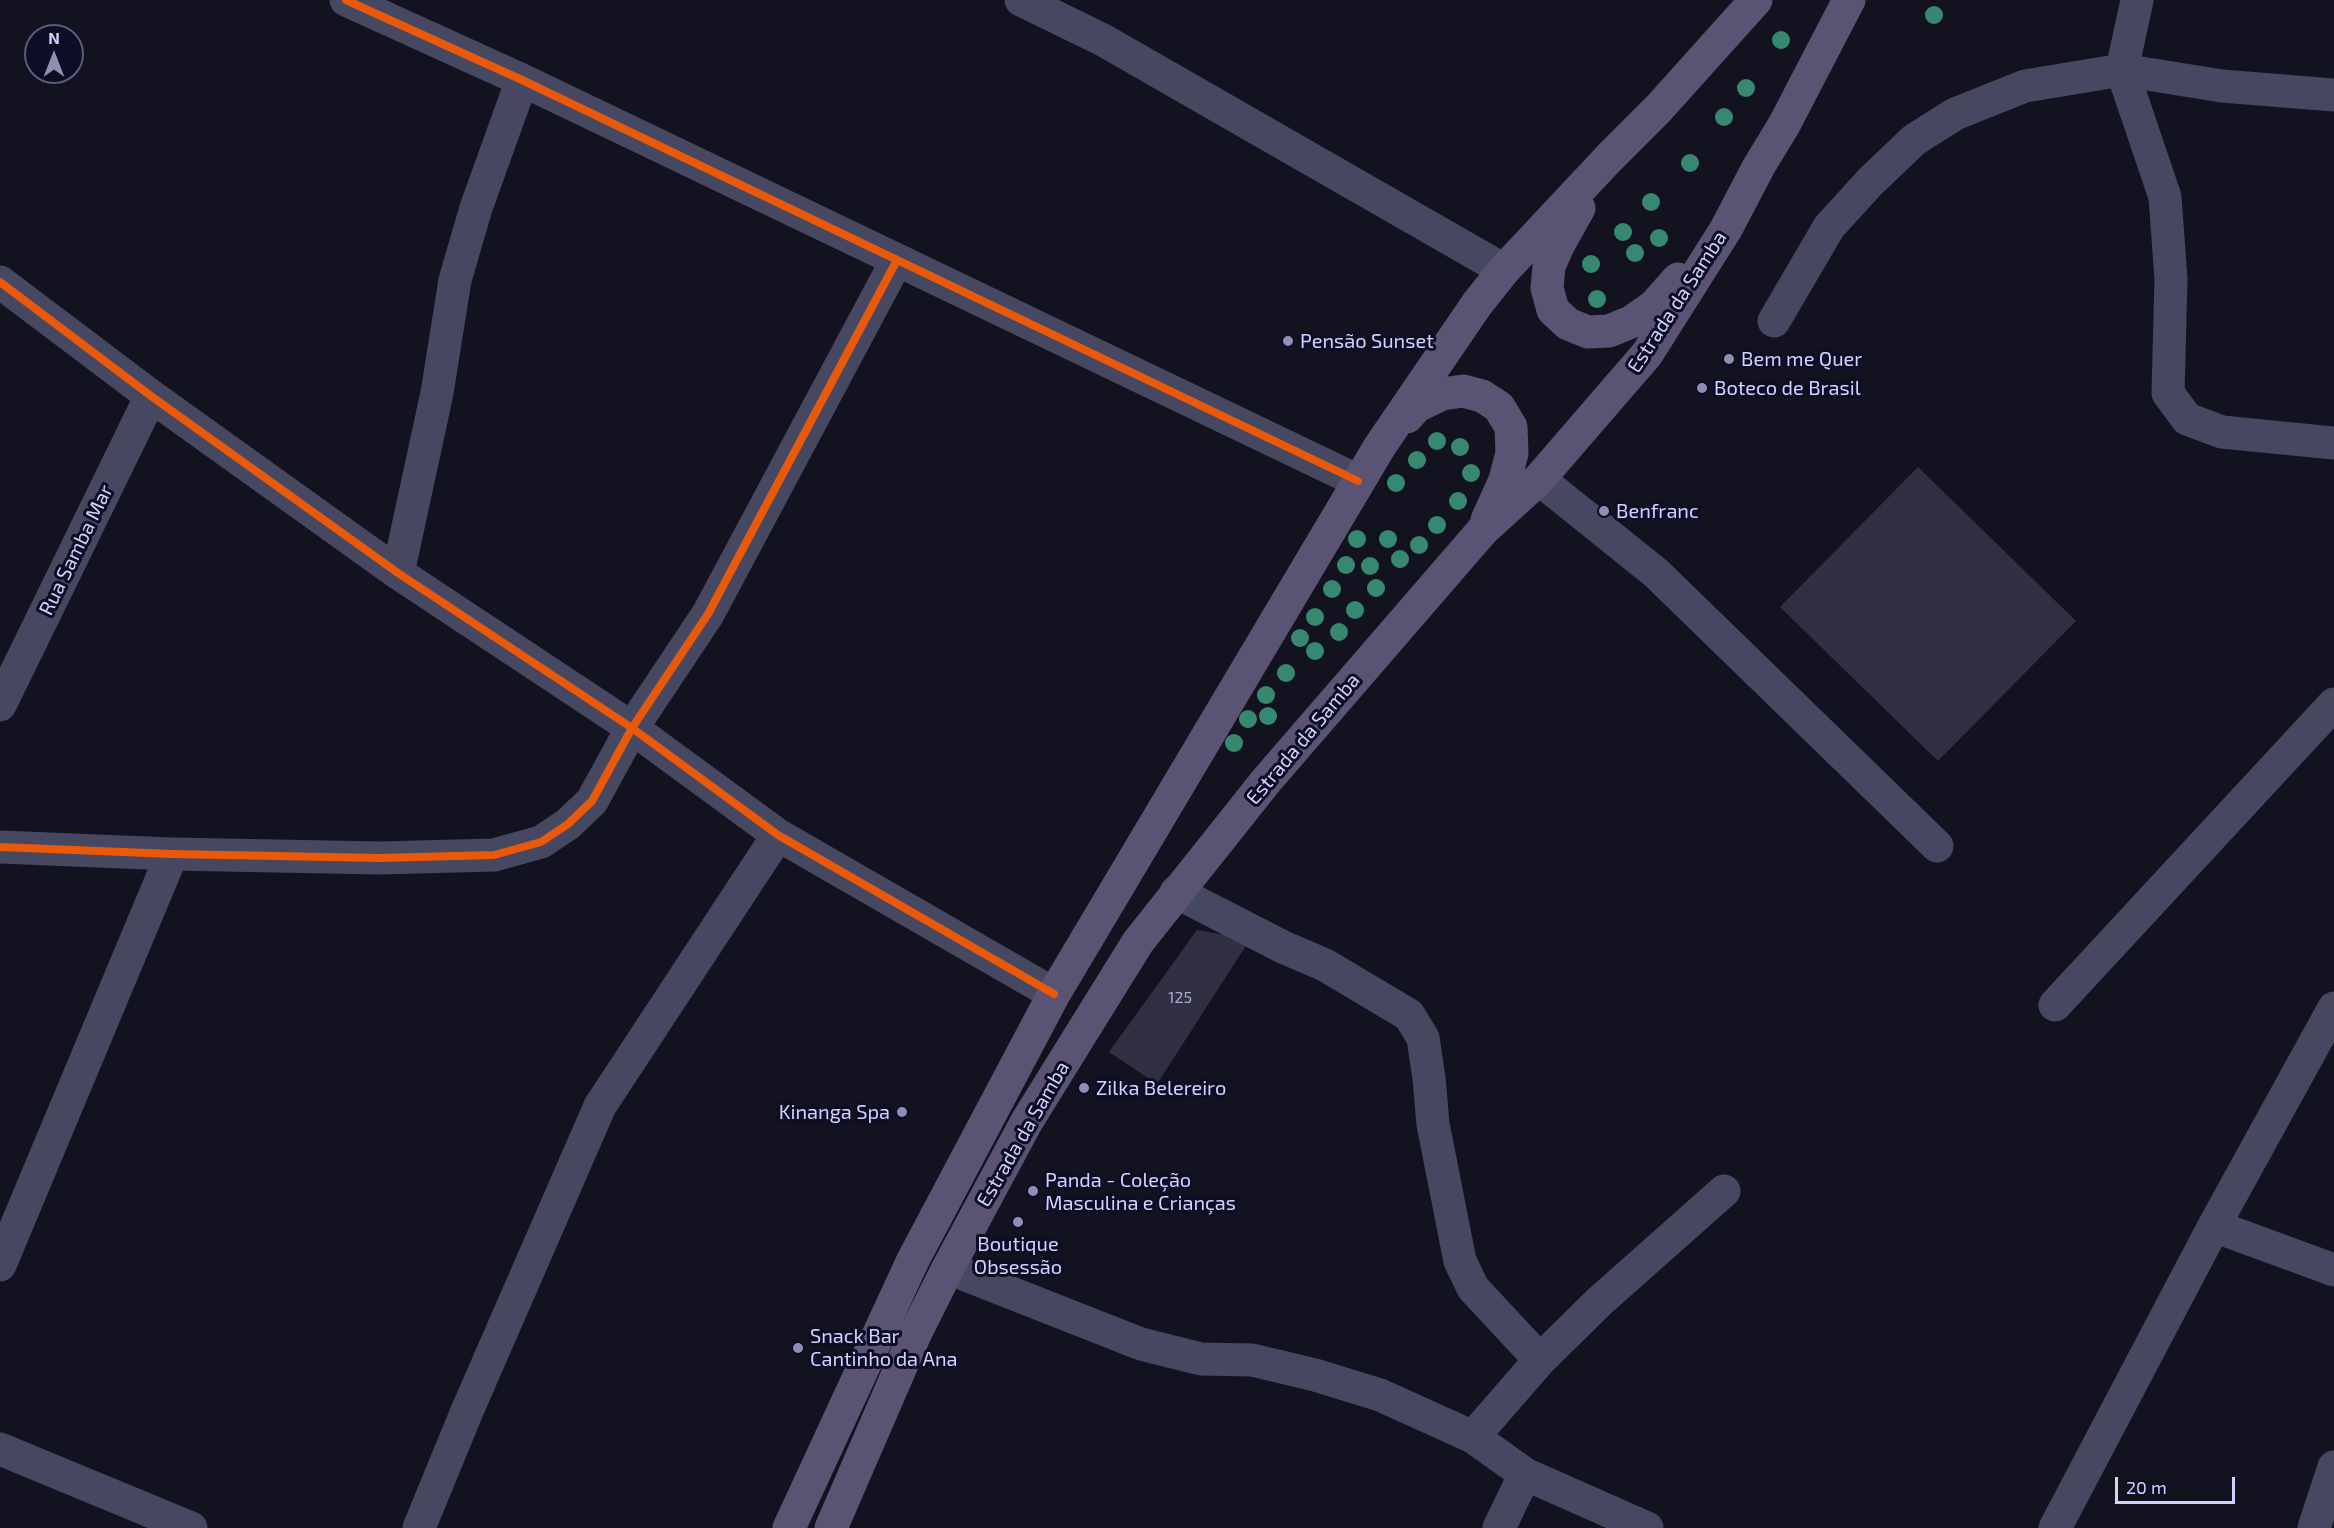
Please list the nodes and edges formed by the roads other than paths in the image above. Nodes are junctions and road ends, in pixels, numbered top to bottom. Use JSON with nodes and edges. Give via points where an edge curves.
{"nodes":[{"id":1,"x":346,"y":0,"type":"edge"},
{"id":2,"x":1021,"y":0,"type":"edge"},
{"id":3,"x":1756,"y":0,"type":"edge"},
{"id":4,"x":1850,"y":0,"type":"edge"},
{"id":5,"x":2137,"y":0,"type":"edge"},
{"id":6,"x":2122,"y":70,"type":"junction"},
{"id":7,"x":522,"y":80,"type":"junction"},
{"id":8,"x":2334,"y":95,"type":"edge"},
{"id":9,"x":1609,"y":158,"type":"junction"},
{"id":10,"x":1725,"y":229,"type":"junction"},
{"id":11,"x":897,"y":260,"type":"junction"},
{"id":12,"x":1504,"y":270,"type":"junction"},
{"id":13,"x":0,"y":282,"type":"edge"},
{"id":14,"x":1774,"y":321,"type":"dead end"},
{"id":15,"x":151,"y":396,"type":"junction"},
{"id":16,"x":2334,"y":443,"type":"edge"},
{"id":17,"x":1380,"y":446,"type":"junction"},
{"id":18,"x":1539,"y":479,"type":"junction"},
{"id":19,"x":1358,"y":481,"type":"junction"},
{"id":20,"x":1483,"y":530,"type":"junction"},
{"id":21,"x":398,"y":573,"type":"junction"},
{"id":22,"x":2334,"y":704,"type":"edge"},
{"id":23,"x":0,"y":705,"type":"edge"},
{"id":24,"x":632,"y":728,"type":"junction"},
{"id":25,"x":778,"y":835,"type":"junction"},
{"id":26,"x":1937,"y":846,"type":"dead end"},
{"id":27,"x":0,"y":847,"type":"edge"},
{"id":28,"x":172,"y":854,"type":"junction"},
{"id":29,"x":1176,"y":892,"type":"junction"},
{"id":30,"x":1054,"y":994,"type":"junction"},
{"id":31,"x":2055,"y":1005,"type":"dead end"},
{"id":32,"x":2334,"y":1008,"type":"edge"},
{"id":33,"x":1724,"y":1191,"type":"dead end"},
{"id":34,"x":2214,"y":1226,"type":"junction"},
{"id":35,"x":0,"y":1265,"type":"edge"},
{"id":36,"x":948,"y":1268,"type":"junction"},
{"id":37,"x":2334,"y":1269,"type":"edge"},
{"id":38,"x":1540,"y":1360,"type":"junction"},
{"id":39,"x":1473,"y":1437,"type":"junction"},
{"id":40,"x":0,"y":1449,"type":"edge"},
{"id":41,"x":2334,"y":1467,"type":"edge"},
{"id":42,"x":1525,"y":1474,"type":"junction"},
{"id":43,"x":183,"y":1527,"type":"edge"},
{"id":44,"x":419,"y":1528,"type":"edge"},
{"id":45,"x":789,"y":1528,"type":"edge"},
{"id":46,"x":831,"y":1528,"type":"edge"},
{"id":47,"x":1499,"y":1528,"type":"edge"},
{"id":48,"x":1647,"y":1528,"type":"edge"},
{"id":49,"x":2055,"y":1528,"type":"edge"},
{"id":50,"x":2313,"y":1528,"type":"edge"}],
"edges":[{"from":1,"to":7,"type":"street"},
{"from":2,"to":12,"type":"street","via":[[1103,40]]},
{"from":3,"to":9,"type":"main road","name":"Estrada da Samba"},
{"from":4,"to":10,"type":"main road","name":"Estrada da Samba"},
{"from":5,"to":6,"type":"street"},
{"from":6,"to":8,"type":"street","via":[[2222,86]]},
{"from":6,"to":14,"type":"street","via":[[2025,86],[1955,114],[1914,140],[1829,227]]},
{"from":6,"to":16,"type":"street","via":[[2165,197],[2171,279],[2168,393],[2187,419],[2222,432]]},
{"from":7,"to":11,"type":"street"},
{"from":7,"to":21,"type":"street","via":[[455,280],[437,393]]},
{"from":9,"to":10,"type":"main road","via":[[1549,266],[1547,288],[1553,310],[1568,324],[1588,332],[1609,331],[1631,322],[1654,306]]},
{"from":9,"to":12,"type":"main road","name":"Estrada da Samba"},
{"from":10,"to":18,"type":"main road","name":"Estrada da Samba","via":[[1647,354]]},
{"from":11,"to":19,"type":"street"},
{"from":11,"to":24,"type":"street","via":[[708,614]]},
{"from":12,"to":17,"type":"main road","name":"Estrada da Samba"},
{"from":13,"to":15,"type":"street"},
{"from":15,"to":21,"type":"street"},
{"from":15,"to":23,"type":"street","name":"Rua Samba Mar"},
{"from":17,"to":19,"type":"main road","name":"Estrada da Samba"},
{"from":17,"to":20,"type":"main road","via":[[1417,406],[1442,394],[1463,391],[1482,396],[1499,407],[1511,427],[1512,453]]},
{"from":18,"to":20,"type":"main road","name":"Estrada da Samba"},
{"from":18,"to":26,"type":"street","via":[[1656,573]]},
{"from":19,"to":30,"type":"main road","name":"Estrada da Samba"},
{"from":20,"to":29,"type":"main road","name":"Estrada da Samba","via":[[1266,780]]},
{"from":21,"to":24,"type":"street"},
{"from":22,"to":31,"type":"street"},
{"from":24,"to":25,"type":"street"},
{"from":24,"to":28,"type":"street","via":[[592,801],[568,825],[541,842],[494,855],[380,858]]},
{"from":25,"to":30,"type":"street"},
{"from":25,"to":44,"type":"street","via":[[600,1106]]},
{"from":27,"to":28,"type":"street"},
{"from":28,"to":35,"type":"street"},
{"from":29,"to":36,"type":"main road","name":"Estrada da Samba","via":[[1138,942],[1033,1111]]},
{"from":29,"to":38,"type":"street","via":[[1325,965],[1409,1015],[1423,1038],[1433,1124],[1460,1262],[1473,1288]]},
{"from":30,"to":45,"type":"main road","name":"Estrada da Samba","via":[[913,1260]]},
{"from":32,"to":34,"type":"street"},
{"from":33,"to":38,"type":"street"},
{"from":34,"to":37,"type":"street"},
{"from":34,"to":49,"type":"street"},
{"from":36,"to":39,"type":"street","via":[[1141,1344],[1201,1359],[1252,1360],[1315,1375],[1380,1395]]},
{"from":36,"to":46,"type":"main road","name":"Estrada da Samba"},
{"from":38,"to":39,"type":"street"},
{"from":39,"to":42,"type":"street"},
{"from":40,"to":43,"type":"street"},
{"from":41,"to":50,"type":"street"},
{"from":42,"to":47,"type":"street"},
{"from":42,"to":48,"type":"street"}]}
